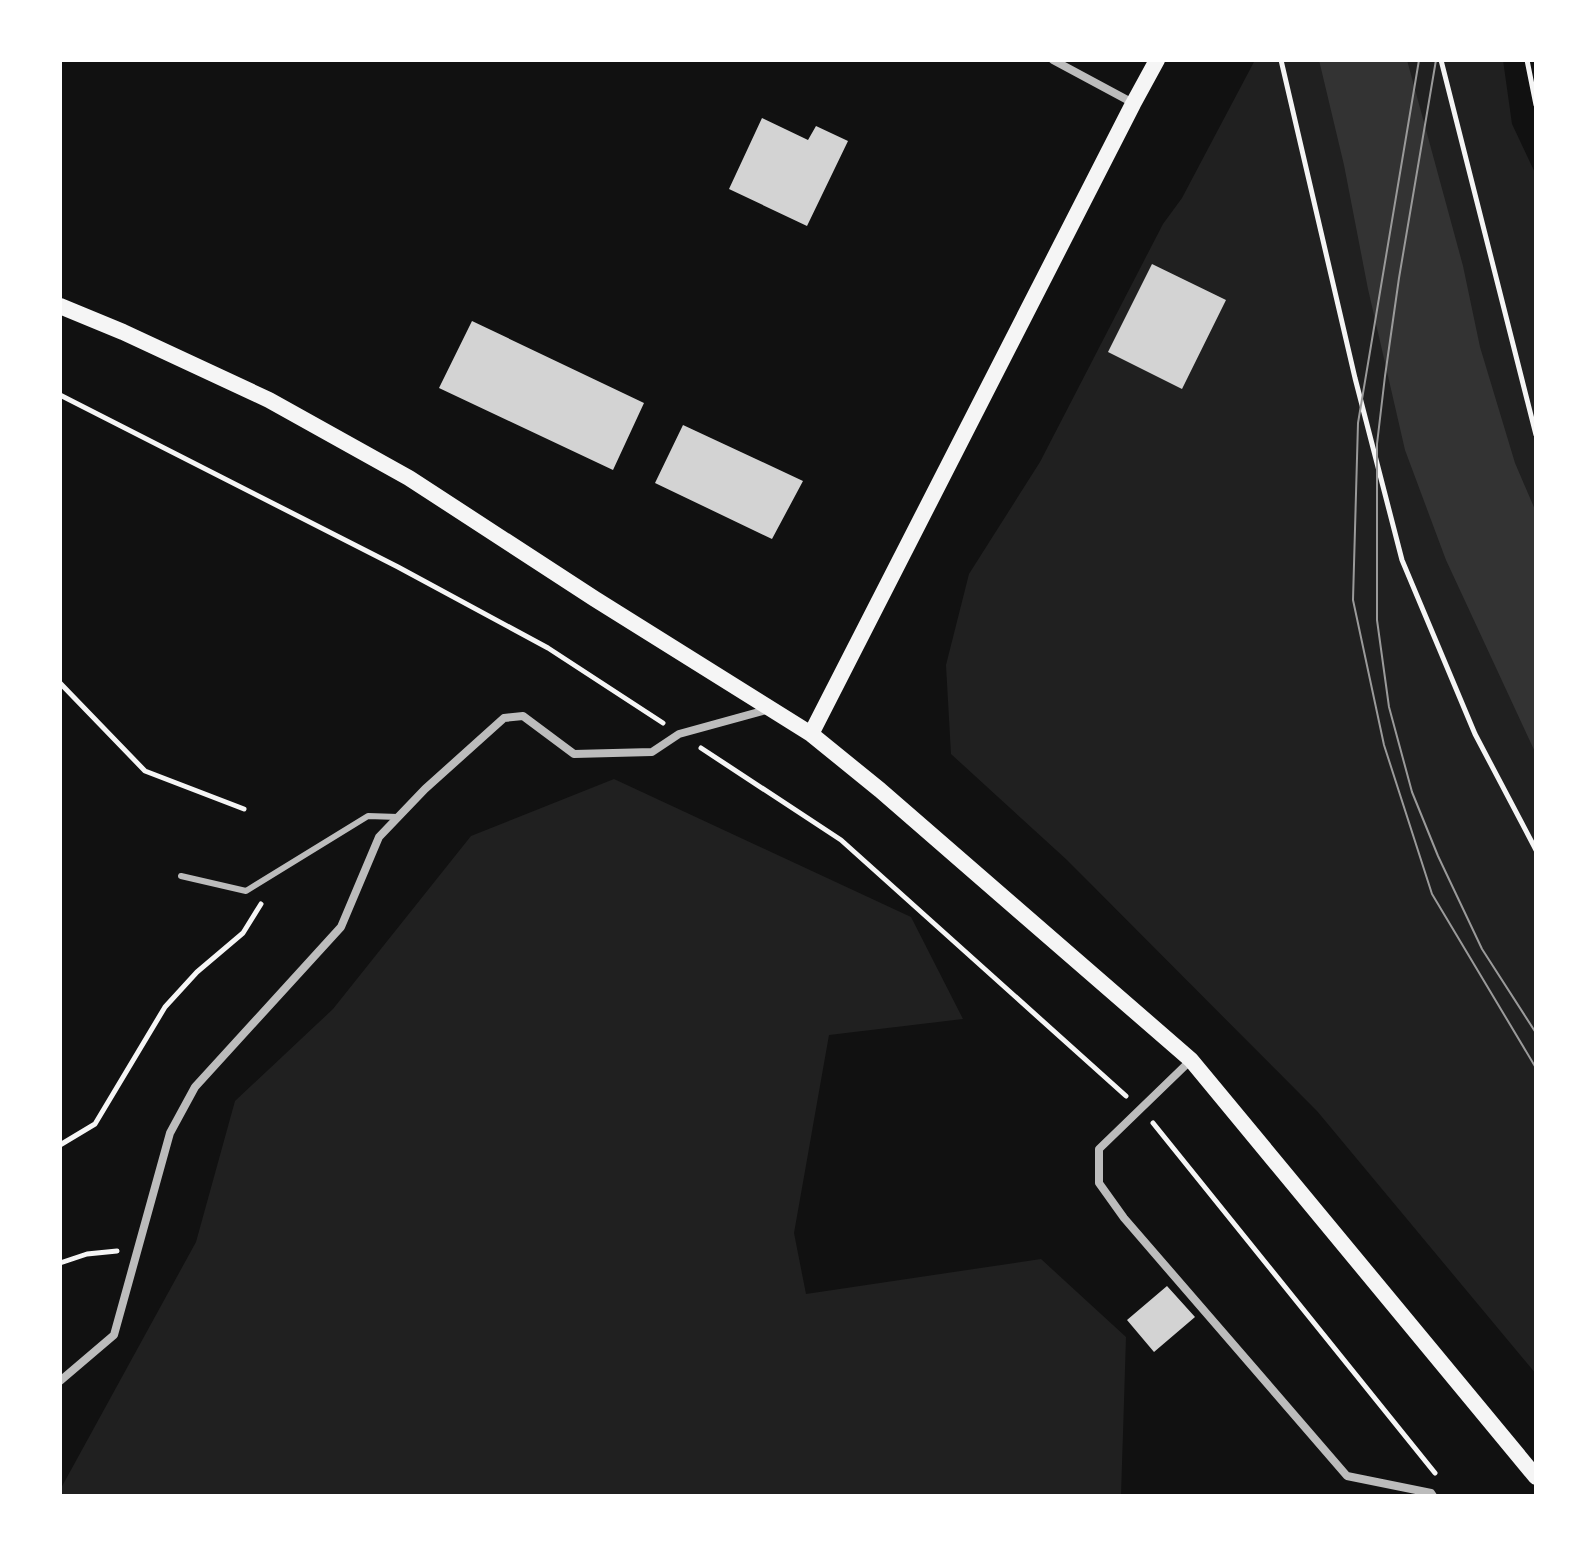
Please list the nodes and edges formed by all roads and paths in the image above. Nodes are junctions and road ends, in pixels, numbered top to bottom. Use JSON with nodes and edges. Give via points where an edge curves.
{"nodes":[{"id":1,"x":1053,"y":60,"type":"edge"},
{"id":2,"x":1157,"y":60,"type":"edge"},
{"id":3,"x":1281,"y":60,"type":"edge"},
{"id":4,"x":1441,"y":60,"type":"edge"},
{"id":5,"x":1527,"y":60,"type":"edge"},
{"id":6,"x":1133,"y":104,"type":"junction"},
{"id":7,"x":1536,"y":105,"type":"edge"},
{"id":8,"x":60,"y":306,"type":"edge"},
{"id":9,"x":60,"y":395,"type":"edge"},
{"id":10,"x":1536,"y":435,"type":"edge"},
{"id":11,"x":60,"y":683,"type":"edge"},
{"id":12,"x":771,"y":709,"type":"junction"},
{"id":13,"x":679,"y":734,"type":"junction"},
{"id":14,"x":811,"y":734,"type":"junction"},
{"id":15,"x":244,"y":809,"type":"dead end"},
{"id":16,"x":398,"y":817,"type":"junction"},
{"id":17,"x":1536,"y":850,"type":"edge"},
{"id":18,"x":283,"y":869,"type":"junction"},
{"id":19,"x":181,"y":876,"type":"dead end"},
{"id":20,"x":1191,"y":1060,"type":"junction"},
{"id":21,"x":1140,"y":1109,"type":"junction"},
{"id":22,"x":60,"y":1145,"type":"edge"},
{"id":23,"x":123,"y":1251,"type":"dead end"},
{"id":24,"x":60,"y":1263,"type":"edge"},
{"id":25,"x":60,"y":1381,"type":"edge"},
{"id":26,"x":1435,"y":1473,"type":"dead end"},
{"id":27,"x":1536,"y":1477,"type":"edge"},
{"id":28,"x":1433,"y":1496,"type":"edge"}],
"edges":[{"from":1,"to":6,"type":"street"},
{"from":2,"to":6,"type":"main road"},
{"from":3,"to":17,"type":"path","via":[[1402,560],[1475,734]]},
{"from":4,"to":10,"type":"path"},
{"from":5,"to":7,"type":"path"},
{"from":6,"to":14,"type":"main road"},
{"from":8,"to":12,"type":"main road","via":[[269,400],[409,478]]},
{"from":9,"to":13,"type":"path","via":[[548,648]]},
{"from":11,"to":15,"type":"path","via":[[145,771]]},
{"from":12,"to":13,"type":"street"},
{"from":12,"to":14,"type":"main road"},
{"from":13,"to":16,"type":"street","via":[[652,752],[574,754],[523,716],[504,718]]},
{"from":13,"to":21,"type":"path","via":[[841,840]]},
{"from":14,"to":20,"type":"main road"},
{"from":16,"to":18,"type":"lane","via":[[368,816]]},
{"from":16,"to":25,"type":"street","via":[[379,837],[341,927],[195,1087],[170,1133],[114,1335]]},
{"from":18,"to":19,"type":"lane","via":[[246,891]]},
{"from":18,"to":22,"type":"path","via":[[243,933],[165,1007],[95,1124]]},
{"from":20,"to":21,"type":"street"},
{"from":20,"to":27,"type":"main road"},
{"from":21,"to":26,"type":"path"},
{"from":21,"to":28,"type":"street","via":[[1099,1149],[1099,1183],[1124,1218],[1347,1476]]},
{"from":23,"to":24,"type":"path"}]}
